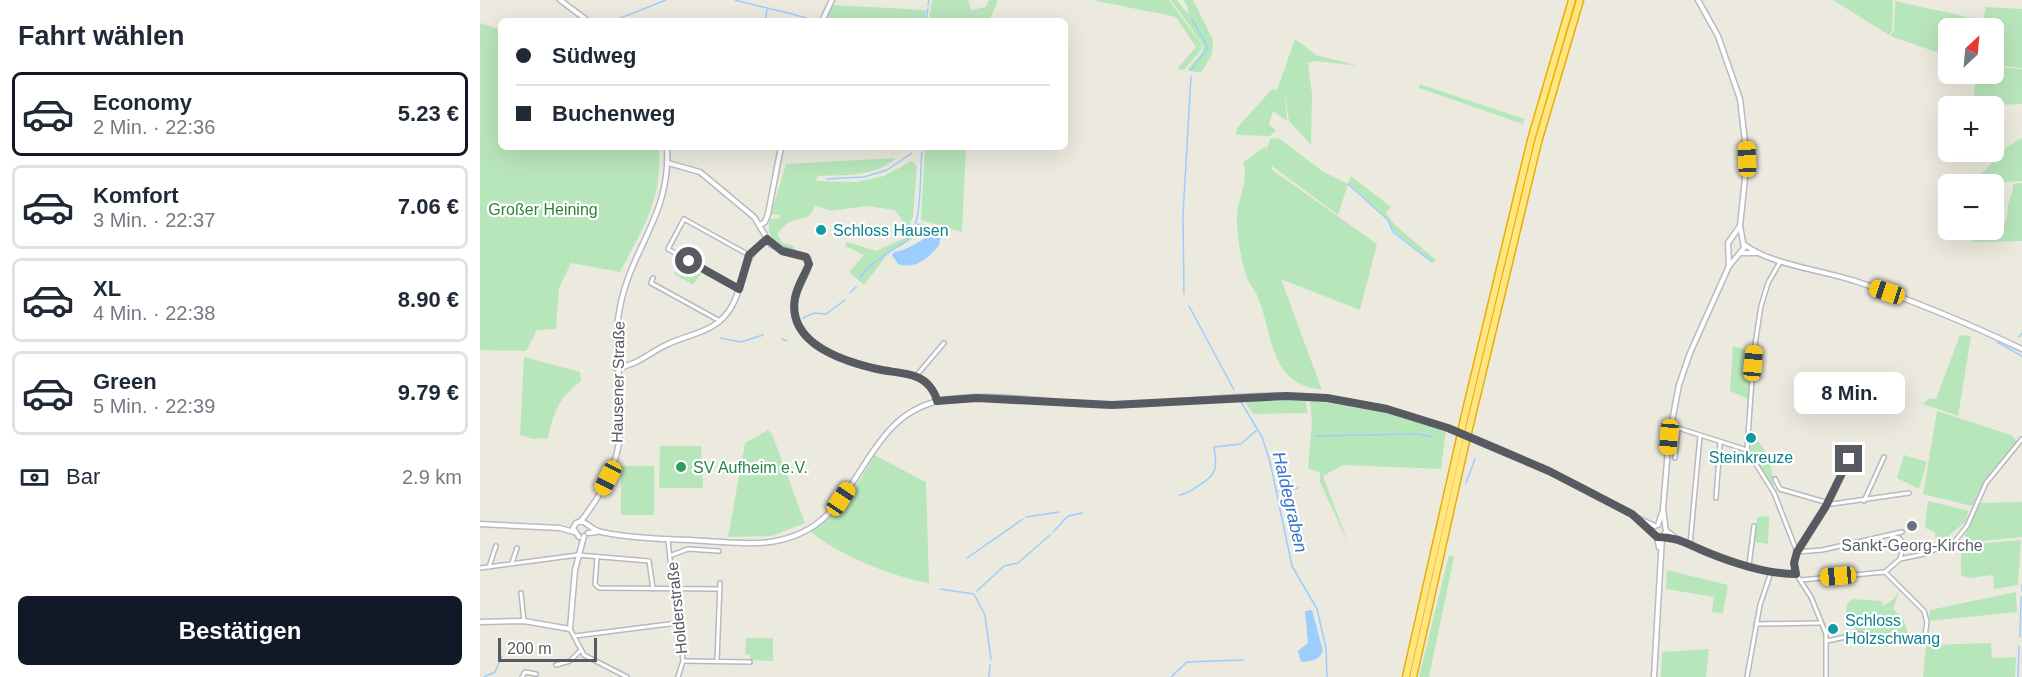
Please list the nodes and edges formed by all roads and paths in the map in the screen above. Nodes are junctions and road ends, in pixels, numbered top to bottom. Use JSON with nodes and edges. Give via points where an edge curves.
{"nodes":[{"id":1,"x":561,"y":0,"type":"edge"},
{"id":2,"x":832,"y":0,"type":"edge"},
{"id":3,"x":1572,"y":0,"type":"edge"},
{"id":4,"x":1580,"y":0,"type":"edge"},
{"id":5,"x":1698,"y":0,"type":"edge"},
{"id":6,"x":584,"y":18,"type":"edge"},
{"id":7,"x":823,"y":18,"type":"edge"},
{"id":8,"x":667,"y":150,"type":"edge"},
{"id":9,"x":780,"y":150,"type":"edge"},
{"id":10,"x":668,"y":163,"type":"junction"},
{"id":11,"x":760,"y":225,"type":"junction"},
{"id":12,"x":1740,"y":226,"type":"junction"},
{"id":13,"x":1733,"y":238,"type":"junction"},
{"id":14,"x":767,"y":239,"type":"junction"},
{"id":15,"x":1743,"y":242,"type":"junction"},
{"id":16,"x":1728,"y":250,"type":"junction"},
{"id":17,"x":1740,"y":254,"type":"junction"},
{"id":18,"x":1760,"y":254,"type":"junction"},
{"id":19,"x":749,"y":255,"type":"junction"},
{"id":20,"x":1779,"y":260,"type":"junction"},
{"id":21,"x":1729,"y":266,"type":"junction"},
{"id":22,"x":653,"y":278,"type":"dead end"},
{"id":23,"x":739,"y":289,"type":"junction"},
{"id":24,"x":720,"y":321,"type":"junction"},
{"id":25,"x":944,"y":343,"type":"dead end"},
{"id":26,"x":2022,"y":349,"type":"edge"},
{"id":27,"x":616,"y":368,"type":"junction"},
{"id":28,"x":916,"y":376,"type":"junction"},
{"id":29,"x":937,"y":401,"type":"junction"},
{"id":30,"x":1468,"y":419,"type":"junction"},
{"id":31,"x":1700,"y":436,"type":"junction"},
{"id":32,"x":2022,"y":439,"type":"edge"},
{"id":33,"x":1720,"y":442,"type":"junction"},
{"id":34,"x":1462,"y":444,"type":"junction"},
{"id":35,"x":1747,"y":450,"type":"junction"},
{"id":36,"x":1884,"y":457,"type":"dead end"},
{"id":37,"x":1675,"y":458,"type":"dead end"},
{"id":38,"x":1849,"y":458,"type":"dead end"},
{"id":39,"x":1775,"y":479,"type":"dead end"},
{"id":40,"x":1909,"y":493,"type":"dead end"},
{"id":41,"x":1716,"y":498,"type":"dead end"},
{"id":42,"x":1864,"y":501,"type":"junction"},
{"id":43,"x":1827,"y":504,"type":"junction"},
{"id":44,"x":1638,"y":518,"type":"junction"},
{"id":45,"x":480,"y":524,"type":"edge"},
{"id":46,"x":586,"y":524,"type":"junction"},
{"id":47,"x":575,"y":525,"type":"junction"},
{"id":48,"x":1754,"y":526,"type":"dead end"},
{"id":49,"x":1660,"y":527,"type":"junction"},
{"id":50,"x":560,"y":528,"type":"junction"},
{"id":51,"x":574,"y":532,"type":"junction"},
{"id":52,"x":601,"y":532,"type":"junction"},
{"id":53,"x":1653,"y":532,"type":"junction"},
{"id":54,"x":1902,"y":532,"type":"dead end"},
{"id":55,"x":584,"y":535,"type":"junction"},
{"id":56,"x":1890,"y":535,"type":"junction"},
{"id":57,"x":1661,"y":537,"type":"junction"},
{"id":58,"x":1676,"y":538,"type":"junction"},
{"id":59,"x":668,"y":539,"type":"junction"},
{"id":60,"x":1690,"y":545,"type":"junction"},
{"id":61,"x":496,"y":546,"type":"dead end"},
{"id":62,"x":517,"y":548,"type":"dead end"},
{"id":63,"x":1904,"y":549,"type":"junction"},
{"id":64,"x":719,"y":551,"type":"dead end"},
{"id":65,"x":1797,"y":552,"type":"junction"},
{"id":66,"x":578,"y":555,"type":"junction"},
{"id":67,"x":672,"y":555,"type":"junction"},
{"id":68,"x":1910,"y":556,"type":"junction"},
{"id":69,"x":597,"y":557,"type":"junction"},
{"id":70,"x":1900,"y":559,"type":"junction"},
{"id":71,"x":512,"y":564,"type":"junction"},
{"id":72,"x":1749,"y":565,"type":"junction"},
{"id":73,"x":489,"y":567,"type":"junction"},
{"id":74,"x":480,"y":568,"type":"edge"},
{"id":75,"x":1771,"y":572,"type":"junction"},
{"id":76,"x":1886,"y":572,"type":"junction"},
{"id":77,"x":1796,"y":574,"type":"junction"},
{"id":78,"x":1801,"y":580,"type":"junction"},
{"id":79,"x":720,"y":583,"type":"dead end"},
{"id":80,"x":674,"y":588,"type":"junction"},
{"id":81,"x":653,"y":589,"type":"junction"},
{"id":82,"x":720,"y":589,"type":"junction"},
{"id":83,"x":521,"y":593,"type":"dead end"},
{"id":84,"x":524,"y":621,"type":"junction"},
{"id":85,"x":480,"y":622,"type":"edge"},
{"id":86,"x":1821,"y":622,"type":"junction"},
{"id":87,"x":677,"y":623,"type":"junction"},
{"id":88,"x":1756,"y":624,"type":"junction"},
{"id":89,"x":570,"y":629,"type":"junction"},
{"id":90,"x":575,"y":636,"type":"junction"},
{"id":91,"x":1827,"y":641,"type":"junction"},
{"id":92,"x":580,"y":651,"type":"junction"},
{"id":93,"x":683,"y":661,"type":"junction"},
{"id":94,"x":717,"y":661,"type":"junction"},
{"id":95,"x":750,"y":662,"type":"dead end"},
{"id":96,"x":556,"y":665,"type":"dead end"},
{"id":97,"x":536,"y":674,"type":"dead end"},
{"id":98,"x":1748,"y":676,"type":"edge"},
{"id":99,"x":522,"y":677,"type":"edge"},
{"id":100,"x":627,"y":677,"type":"edge"},
{"id":101,"x":678,"y":677,"type":"edge"},
{"id":102,"x":1406,"y":677,"type":"edge"},
{"id":103,"x":1413,"y":677,"type":"edge"},
{"id":104,"x":1654,"y":677,"type":"edge"},
{"id":105,"x":1826,"y":677,"type":"edge"}],
"edges":[{"from":1,"to":6,"type":"main road"},
{"from":2,"to":7,"type":"main road"},
{"from":3,"to":30,"type":"highway","via":[[1528,151]]},
{"from":4,"to":30,"type":"highway","via":[[1535,153]]},
{"from":5,"to":12,"type":"main road","via":[[1718,36],[1740,99],[1747,159]]},
{"from":8,"to":10,"type":"main road","name":"Hausener Straße"},
{"from":9,"to":11,"type":"main road","via":[[767,219]]},
{"from":10,"to":11,"type":"main road","via":[[700,172]]},
{"from":10,"to":27,"type":"main road","name":"Hausener Straße","via":[[658,213],[624,289],[617,327]]},
{"from":11,"to":14,"type":"main road"},
{"from":12,"to":13,"type":"main road"},
{"from":12,"to":15,"type":"main road"},
{"from":13,"to":15,"type":"main road"},
{"from":13,"to":16,"type":"main road"},
{"from":14,"to":19,"type":"main road"},
{"from":14,"to":28,"type":"main road","via":[[777,249],[809,260],[794,305],[797,324],[809,339],[859,364]]},
{"from":15,"to":17,"type":"main road"},
{"from":15,"to":18,"type":"main road"},
{"from":16,"to":17,"type":"main road"},
{"from":16,"to":21,"type":"main road"},
{"from":17,"to":18,"type":"main road"},
{"from":17,"to":21,"type":"main road"},
{"from":18,"to":20,"type":"main road"},
{"from":19,"to":23,"type":"main road"},
{"from":19,"to":23,"type":"street","via":[[684,219],[668,249]]},
{"from":20,"to":26,"type":"main road","via":[[1887,292]]},
{"from":20,"to":35,"type":"street","via":[[1764,294],[1756,334]]},
{"from":21,"to":49,"type":"main road","via":[[1679,385],[1669,437]]},
{"from":22,"to":24,"type":"street","via":[[651,283]]},
{"from":23,"to":24,"type":"main road"},
{"from":24,"to":27,"type":"main road","via":[[638,362]]},
{"from":25,"to":28,"type":"street"},
{"from":27,"to":46,"type":"main road","name":"Hausener Straße","via":[[620,436],[608,478]]},
{"from":28,"to":29,"type":"main road","via":[[930,387]]},
{"from":29,"to":44,"type":"main road","via":[[977,398],[1112,405],[1256,396],[1327,398],[1387,409],[1448,428],[1549,471]]},
{"from":29,"to":59,"type":"main road","via":[[915,410],[886,432],[841,499],[804,532],[756,543]]},
{"from":30,"to":34,"type":"highway","bridge":true},
{"from":31,"to":33,"type":"street"},
{"from":31,"to":37,"type":"street","via":[[1678,428]]},
{"from":31,"to":60,"type":"street"},
{"from":32,"to":68,"type":"street","via":[[1994,471],[1960,536],[1924,554]]},
{"from":33,"to":35,"type":"street"},
{"from":33,"to":41,"type":"street"},
{"from":34,"to":102,"type":"highway"},
{"from":34,"to":103,"type":"highway"},
{"from":35,"to":65,"type":"street","via":[[1774,493]]},
{"from":36,"to":42,"type":"street"},
{"from":38,"to":43,"type":"street"},
{"from":39,"to":43,"type":"street","via":[[1780,489]]},
{"from":40,"to":42,"type":"street"},
{"from":42,"to":43,"type":"street"},
{"from":43,"to":65,"type":"street"},
{"from":44,"to":49,"type":"main road"},
{"from":44,"to":53,"type":"main road"},
{"from":45,"to":50,"type":"main road"},
{"from":46,"to":47,"type":"main road"},
{"from":46,"to":52,"type":"main road"},
{"from":46,"to":55,"type":"main road","name":"Hausener Straße"},
{"from":47,"to":50,"type":"main road"},
{"from":47,"to":51,"type":"main road"},
{"from":48,"to":72,"type":"street"},
{"from":49,"to":53,"type":"main road"},
{"from":49,"to":57,"type":"main road"},
{"from":49,"to":58,"type":"street"},
{"from":50,"to":51,"type":"main road"},
{"from":51,"to":55,"type":"main road"},
{"from":52,"to":55,"type":"main road"},
{"from":52,"to":59,"type":"main road"},
{"from":53,"to":57,"type":"main road"},
{"from":54,"to":56,"type":"street"},
{"from":55,"to":66,"type":"main road"},
{"from":56,"to":63,"type":"street","via":[[1903,542]]},
{"from":56,"to":65,"type":"street"},
{"from":57,"to":58,"type":"street"},
{"from":57,"to":104,"type":"main road"},
{"from":58,"to":60,"type":"street"},
{"from":59,"to":67,"type":"street","name":"Holderstraße"},
{"from":60,"to":72,"type":"street"},
{"from":61,"to":73,"type":"street"},
{"from":62,"to":71,"type":"street"},
{"from":63,"to":68,"type":"street"},
{"from":63,"to":70,"type":"street"},
{"from":64,"to":67,"type":"street","via":[[688,549]]},
{"from":65,"to":77,"type":"street"},
{"from":66,"to":69,"type":"street"},
{"from":66,"to":71,"type":"street"},
{"from":66,"to":89,"type":"main road"},
{"from":67,"to":80,"type":"street","name":"Holderstraße"},
{"from":68,"to":70,"type":"street"},
{"from":69,"to":81,"type":"street","via":[[649,561]]},
{"from":69,"to":81,"type":"street","via":[[595,584],[599,588]]},
{"from":70,"to":76,"type":"street"},
{"from":71,"to":73,"type":"street"},
{"from":72,"to":75,"type":"street"},
{"from":73,"to":74,"type":"street"},
{"from":75,"to":77,"type":"street"},
{"from":75,"to":88,"type":"street"},
{"from":76,"to":78,"type":"street"},
{"from":76,"to":91,"type":"street","via":[[1924,611],[1924,643],[1860,634]]},
{"from":77,"to":78,"type":"street"},
{"from":78,"to":86,"type":"street"},
{"from":79,"to":82,"type":"street"},
{"from":80,"to":81,"type":"street"},
{"from":80,"to":82,"type":"street"},
{"from":80,"to":87,"type":"street","name":"Holderstraße"},
{"from":82,"to":94,"type":"street"},
{"from":83,"to":84,"type":"street"},
{"from":84,"to":85,"type":"main road"},
{"from":84,"to":89,"type":"main road"},
{"from":86,"to":88,"type":"street"},
{"from":86,"to":91,"type":"street"},
{"from":87,"to":90,"type":"street"},
{"from":87,"to":93,"type":"street","name":"Holderstraße"},
{"from":88,"to":98,"type":"street"},
{"from":89,"to":90,"type":"street"},
{"from":90,"to":92,"type":"street"},
{"from":91,"to":105,"type":"street"},
{"from":92,"to":96,"type":"street","via":[[570,661]]},
{"from":92,"to":100,"type":"street"},
{"from":93,"to":94,"type":"street"},
{"from":93,"to":101,"type":"street","name":"Holderstraße"},
{"from":94,"to":95,"type":"street"},
{"from":97,"to":99,"type":"street","via":[[525,672]]}]}
